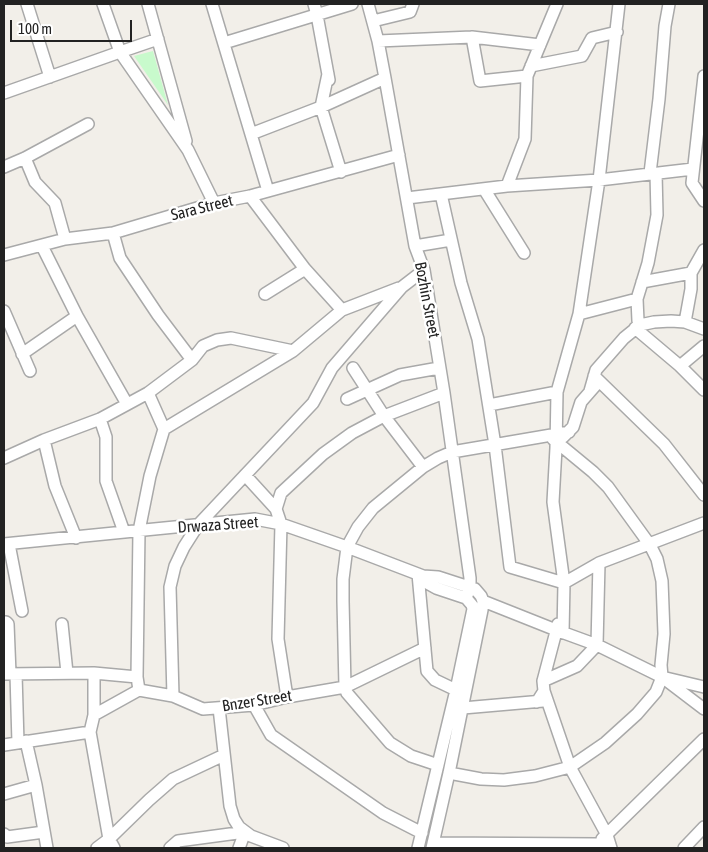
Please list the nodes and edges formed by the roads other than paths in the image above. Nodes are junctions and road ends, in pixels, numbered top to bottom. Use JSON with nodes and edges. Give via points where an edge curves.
{"nodes":[{"id":1,"x":29,"y":4,"type":"edge"},
{"id":2,"x":103,"y":4,"type":"edge"},
{"id":3,"x":148,"y":4,"type":"edge"},
{"id":4,"x":212,"y":4,"type":"edge"},
{"id":5,"x":352,"y":4,"type":"edge"},
{"id":6,"x":368,"y":4,"type":"edge"},
{"id":7,"x":414,"y":4,"type":"edge"},
{"id":8,"x":556,"y":4,"type":"edge"},
{"id":9,"x":620,"y":4,"type":"edge"},
{"id":10,"x":669,"y":4,"type":"edge"},
{"id":11,"x":316,"y":9,"type":"edge"},
{"id":12,"x":373,"y":21,"type":"junction"},
{"id":13,"x":617,"y":32,"type":"junction"},
{"id":14,"x":472,"y":37,"type":"junction"},
{"id":15,"x":158,"y":39,"type":"junction"},
{"id":16,"x":378,"y":41,"type":"junction"},
{"id":17,"x":224,"y":43,"type":"junction"},
{"id":18,"x":540,"y":45,"type":"junction"},
{"id":19,"x":120,"y":52,"type":"junction"},
{"id":20,"x":529,"y":71,"type":"junction"},
{"id":21,"x":328,"y":74,"type":"junction"},
{"id":22,"x":704,"y":76,"type":"edge"},
{"id":23,"x":50,"y":77,"type":"junction"},
{"id":24,"x":385,"y":78,"type":"junction"},
{"id":25,"x":4,"y":92,"type":"edge"},
{"id":26,"x":333,"y":102,"type":"junction"},
{"id":27,"x":321,"y":107,"type":"junction"},
{"id":28,"x":88,"y":124,"type":"dead end"},
{"id":29,"x":251,"y":134,"type":"junction"},
{"id":30,"x":188,"y":150,"type":"junction"},
{"id":31,"x":400,"y":155,"type":"junction"},
{"id":32,"x":25,"y":158,"type":"junction"},
{"id":33,"x":4,"y":167,"type":"edge"},
{"id":34,"x":693,"y":169,"type":"junction"},
{"id":35,"x":341,"y":172,"type":"junction"},
{"id":36,"x":653,"y":173,"type":"junction"},
{"id":37,"x":599,"y":180,"type":"junction"},
{"id":38,"x":507,"y":186,"type":"junction"},
{"id":39,"x":484,"y":189,"type":"junction"},
{"id":40,"x":268,"y":191,"type":"junction"},
{"id":41,"x":441,"y":194,"type":"junction"},
{"id":42,"x":250,"y":196,"type":"junction"},
{"id":43,"x":407,"y":198,"type":"junction"},
{"id":44,"x":704,"y":201,"type":"edge"},
{"id":45,"x":214,"y":203,"type":"junction"},
{"id":46,"x":113,"y":233,"type":"junction"},
{"id":47,"x":65,"y":239,"type":"junction"},
{"id":48,"x":451,"y":240,"type":"junction"},
{"id":49,"x":42,"y":246,"type":"junction"},
{"id":50,"x":415,"y":246,"type":"junction"},
{"id":51,"x":704,"y":250,"type":"edge"},
{"id":52,"x":524,"y":253,"type":"dead end"},
{"id":53,"x":4,"y":255,"type":"edge"},
{"id":54,"x":305,"y":269,"type":"junction"},
{"id":55,"x":424,"y":270,"type":"junction"},
{"id":56,"x":690,"y":273,"type":"junction"},
{"id":57,"x":642,"y":282,"type":"junction"},
{"id":58,"x":402,"y":287,"type":"junction"},
{"id":59,"x":265,"y":294,"type":"dead end"},
{"id":60,"x":633,"y":300,"type":"junction"},
{"id":61,"x":342,"y":310,"type":"junction"},
{"id":62,"x":4,"y":311,"type":"edge"},
{"id":63,"x":579,"y":314,"type":"junction"},
{"id":64,"x":77,"y":316,"type":"junction"},
{"id":65,"x":685,"y":322,"type":"junction"},
{"id":66,"x":638,"y":325,"type":"junction"},
{"id":67,"x":704,"y":329,"type":"edge"},
{"id":68,"x":704,"y":346,"type":"edge"},
{"id":69,"x":294,"y":351,"type":"junction"},
{"id":70,"x":22,"y":354,"type":"junction"},
{"id":71,"x":192,"y":360,"type":"junction"},
{"id":72,"x":680,"y":366,"type":"junction"},
{"id":73,"x":352,"y":368,"type":"dead end"},
{"id":74,"x":439,"y":368,"type":"junction"},
{"id":75,"x":30,"y":371,"type":"dead end"},
{"id":76,"x":597,"y":379,"type":"junction"},
{"id":77,"x":366,"y":390,"type":"junction"},
{"id":78,"x":704,"y":390,"type":"edge"},
{"id":79,"x":557,"y":392,"type":"junction"},
{"id":80,"x":148,"y":393,"type":"junction"},
{"id":81,"x":444,"y":393,"type":"junction"},
{"id":82,"x":347,"y":400,"type":"dead end"},
{"id":83,"x":127,"y":404,"type":"junction"},
{"id":84,"x":489,"y":405,"type":"junction"},
{"id":85,"x":384,"y":416,"type":"junction"},
{"id":86,"x":100,"y":419,"type":"junction"},
{"id":87,"x":164,"y":429,"type":"junction"},
{"id":88,"x":554,"y":437,"type":"junction"},
{"id":89,"x":44,"y":440,"type":"junction"},
{"id":90,"x":495,"y":445,"type":"junction"},
{"id":91,"x":452,"y":452,"type":"junction"},
{"id":92,"x":4,"y":458,"type":"edge"},
{"id":93,"x":423,"y":467,"type":"junction"},
{"id":94,"x":244,"y":475,"type":"junction"},
{"id":95,"x":704,"y":495,"type":"edge"},
{"id":96,"x":276,"y":509,"type":"junction"},
{"id":97,"x":281,"y":524,"type":"junction"},
{"id":98,"x":704,"y":524,"type":"edge"},
{"id":99,"x":198,"y":525,"type":"junction"},
{"id":100,"x":139,"y":531,"type":"junction"},
{"id":101,"x":124,"y":532,"type":"junction"},
{"id":102,"x":76,"y":538,"type":"junction"},
{"id":103,"x":6,"y":544,"type":"edge"},
{"id":104,"x":650,"y":545,"type":"junction"},
{"id":105,"x":347,"y":547,"type":"junction"},
{"id":106,"x":599,"y":563,"type":"junction"},
{"id":107,"x":421,"y":575,"type":"junction"},
{"id":108,"x":564,"y":583,"type":"junction"},
{"id":109,"x":470,"y":587,"type":"junction"},
{"id":110,"x":466,"y":598,"type":"junction"},
{"id":111,"x":483,"y":601,"type":"junction"},
{"id":112,"x":22,"y":611,"type":"dead end"},
{"id":113,"x":4,"y":622,"type":"edge"},
{"id":114,"x":62,"y":624,"type":"dead end"},
{"id":115,"x":560,"y":632,"type":"junction"},
{"id":116,"x":597,"y":645,"type":"junction"},
{"id":117,"x":424,"y":648,"type":"junction"},
{"id":118,"x":548,"y":663,"type":"junction"},
{"id":119,"x":565,"y":671,"type":"junction"},
{"id":120,"x":67,"y":673,"type":"junction"},
{"id":121,"x":94,"y":673,"type":"junction"},
{"id":122,"x":10,"y":674,"type":"edge"},
{"id":123,"x":136,"y":677,"type":"junction"},
{"id":124,"x":662,"y":677,"type":"junction"},
{"id":125,"x":344,"y":687,"type":"junction"},
{"id":126,"x":704,"y":687,"type":"edge"},
{"id":127,"x":139,"y":690,"type":"junction"},
{"id":128,"x":456,"y":690,"type":"junction"},
{"id":129,"x":543,"y":694,"type":"junction"},
{"id":130,"x":173,"y":696,"type":"junction"},
{"id":131,"x":287,"y":697,"type":"junction"},
{"id":132,"x":254,"y":705,"type":"junction"},
{"id":133,"x":218,"y":708,"type":"junction"},
{"id":134,"x":463,"y":708,"type":"junction"},
{"id":135,"x":704,"y":709,"type":"edge"},
{"id":136,"x":94,"y":716,"type":"junction"},
{"id":137,"x":90,"y":732,"type":"junction"},
{"id":138,"x":704,"y":739,"type":"edge"},
{"id":139,"x":22,"y":742,"type":"junction"},
{"id":140,"x":4,"y":745,"type":"edge"},
{"id":141,"x":224,"y":755,"type":"junction"},
{"id":142,"x":438,"y":765,"type":"junction"},
{"id":143,"x":570,"y":767,"type":"junction"},
{"id":144,"x":449,"y":773,"type":"junction"},
{"id":145,"x":36,"y":785,"type":"junction"},
{"id":146,"x":4,"y":794,"type":"edge"},
{"id":147,"x":704,"y":827,"type":"edge"},
{"id":148,"x":44,"y":832,"type":"junction"},
{"id":149,"x":245,"y":832,"type":"junction"},
{"id":150,"x":422,"y":833,"type":"junction"},
{"id":151,"x":4,"y":834,"type":"edge"},
{"id":152,"x":609,"y":843,"type":"edge"},
{"id":153,"x":112,"y":844,"type":"edge"},
{"id":154,"x":432,"y":845,"type":"edge"},
{"id":155,"x":48,"y":848,"type":"edge"},
{"id":156,"x":97,"y":848,"type":"edge"},
{"id":157,"x":170,"y":848,"type":"edge"},
{"id":158,"x":239,"y":848,"type":"edge"},
{"id":159,"x":283,"y":848,"type":"edge"},
{"id":160,"x":418,"y":848,"type":"edge"},
{"id":161,"x":684,"y":848,"type":"edge"}],
"edges":[{"from":1,"to":23,"type":"street"},
{"from":2,"to":19,"type":"street"},
{"from":3,"to":15,"type":"street"},
{"from":4,"to":17,"type":"street"},
{"from":5,"to":11,"type":"street"},
{"from":6,"to":12,"type":"street","name":"Bozhin Street"},
{"from":7,"to":12,"type":"street","via":[[410,12]]},
{"from":8,"to":18,"type":"street"},
{"from":9,"to":13,"type":"street"},
{"from":10,"to":36,"type":"street"},
{"from":11,"to":17,"type":"street"},
{"from":11,"to":21,"type":"street"},
{"from":12,"to":16,"type":"street","name":"Bozhin Street"},
{"from":13,"to":20,"type":"street","via":[[592,38],[582,56]]},
{"from":13,"to":37,"type":"street"},
{"from":14,"to":16,"type":"street"},
{"from":14,"to":18,"type":"street"},
{"from":14,"to":20,"type":"street","via":[[480,81]]},
{"from":15,"to":19,"type":"street"},
{"from":15,"to":30,"type":"street"},
{"from":16,"to":24,"type":"street","name":"Bozhin Street"},
{"from":17,"to":29,"type":"street"},
{"from":18,"to":20,"type":"street"},
{"from":19,"to":23,"type":"street"},
{"from":19,"to":30,"type":"street"},
{"from":20,"to":38,"type":"street","via":[[525,139]]},
{"from":21,"to":26,"type":"street"},
{"from":21,"to":27,"type":"street"},
{"from":22,"to":34,"type":"street"},
{"from":23,"to":25,"type":"street"},
{"from":24,"to":26,"type":"street"},
{"from":24,"to":31,"type":"street","name":"Bozhin Street"},
{"from":26,"to":27,"type":"street"},
{"from":27,"to":29,"type":"street"},
{"from":27,"to":35,"type":"street"},
{"from":28,"to":32,"type":"street"},
{"from":29,"to":40,"type":"street"},
{"from":30,"to":45,"type":"street"},
{"from":31,"to":35,"type":"street","name":"Sara Street"},
{"from":31,"to":43,"type":"street","name":"Bozhin Street"},
{"from":32,"to":33,"type":"street"},
{"from":32,"to":47,"type":"street","via":[[35,182],[55,203]]},
{"from":34,"to":36,"type":"street"},
{"from":34,"to":44,"type":"street","via":[[692,183]]},
{"from":35,"to":40,"type":"street","name":"Sara Street"},
{"from":36,"to":37,"type":"street"},
{"from":36,"to":57,"type":"street","via":[[657,216]]},
{"from":37,"to":38,"type":"street"},
{"from":37,"to":63,"type":"street"},
{"from":38,"to":39,"type":"street"},
{"from":39,"to":41,"type":"street"},
{"from":39,"to":52,"type":"street"},
{"from":40,"to":42,"type":"street","name":"Sara Street"},
{"from":41,"to":43,"type":"street"},
{"from":41,"to":48,"type":"street"},
{"from":42,"to":45,"type":"street","name":"Sara Street"},
{"from":42,"to":54,"type":"street"},
{"from":43,"to":50,"type":"street","name":"Bozhin Street"},
{"from":45,"to":46,"type":"street","name":"Sara Street"},
{"from":46,"to":47,"type":"street","name":"Sara Street"},
{"from":46,"to":71,"type":"street","via":[[120,258]]},
{"from":47,"to":49,"type":"street","name":"Sara Street"},
{"from":48,"to":50,"type":"street"},
{"from":48,"to":84,"type":"street","via":[[478,338]]},
{"from":49,"to":53,"type":"street","name":"Sara Street"},
{"from":49,"to":64,"type":"street"},
{"from":50,"to":55,"type":"street","name":"Bozhin Street"},
{"from":51,"to":56,"type":"street"},
{"from":54,"to":59,"type":"street"},
{"from":54,"to":61,"type":"street"},
{"from":55,"to":58,"type":"street"},
{"from":55,"to":74,"type":"street","name":"Bozhin Street"},
{"from":56,"to":57,"type":"street"},
{"from":56,"to":65,"type":"street","via":[[691,289]]},
{"from":57,"to":60,"type":"street"},
{"from":58,"to":61,"type":"street"},
{"from":58,"to":94,"type":"street","via":[[332,368],[313,403]]},
{"from":60,"to":63,"type":"street"},
{"from":60,"to":66,"type":"street"},
{"from":61,"to":69,"type":"street"},
{"from":62,"to":70,"type":"street"},
{"from":63,"to":79,"type":"street"},
{"from":64,"to":70,"type":"street"},
{"from":64,"to":83,"type":"street"},
{"from":65,"to":66,"type":"street"},
{"from":65,"to":67,"type":"street"},
{"from":66,"to":72,"type":"street","via":[[645,337]]},
{"from":66,"to":76,"type":"street","via":[[596,370]]},
{"from":68,"to":72,"type":"street"},
{"from":69,"to":71,"type":"street","via":[[231,338],[203,346]]},
{"from":69,"to":87,"type":"street"},
{"from":70,"to":75,"type":"street"},
{"from":71,"to":80,"type":"street"},
{"from":72,"to":78,"type":"street"},
{"from":73,"to":77,"type":"street"},
{"from":74,"to":77,"type":"street","via":[[400,375]]},
{"from":74,"to":81,"type":"street","name":"Bozhin Street"},
{"from":76,"to":88,"type":"street","via":[[579,405],[573,428]]},
{"from":76,"to":95,"type":"street","via":[[664,444]]},
{"from":77,"to":82,"type":"street"},
{"from":77,"to":85,"type":"street"},
{"from":79,"to":84,"type":"street"},
{"from":79,"to":88,"type":"street"},
{"from":80,"to":83,"type":"street"},
{"from":80,"to":87,"type":"street"},
{"from":81,"to":85,"type":"street"},
{"from":81,"to":91,"type":"street","name":"Bozhin Street"},
{"from":83,"to":86,"type":"street"},
{"from":84,"to":90,"type":"street"},
{"from":85,"to":93,"type":"street"},
{"from":85,"to":96,"type":"street","via":[[316,460],[281,493]]},
{"from":86,"to":89,"type":"street"},
{"from":86,"to":101,"type":"street","via":[[106,437],[106,480]]},
{"from":87,"to":100,"type":"street"},
{"from":88,"to":90,"type":"street"},
{"from":88,"to":104,"type":"street","via":[[608,487]]},
{"from":88,"to":108,"type":"street","via":[[552,502]]},
{"from":89,"to":92,"type":"street"},
{"from":89,"to":102,"type":"street","via":[[55,486]]},
{"from":90,"to":91,"type":"street"},
{"from":90,"to":108,"type":"street","via":[[510,567]]},
{"from":91,"to":93,"type":"street"},
{"from":91,"to":109,"type":"street","name":"Bozhin Street"},
{"from":93,"to":105,"type":"street","via":[[373,508]]},
{"from":94,"to":96,"type":"street"},
{"from":94,"to":99,"type":"street"},
{"from":96,"to":97,"type":"street"},
{"from":97,"to":99,"type":"street","name":"Drwaza Street","via":[[255,519]]},
{"from":97,"to":105,"type":"street","name":"Drwaza Street"},
{"from":97,"to":131,"type":"street","via":[[278,639]]},
{"from":98,"to":104,"type":"street"},
{"from":99,"to":100,"type":"street","name":"Drwaza Street"},
{"from":99,"to":130,"type":"street","via":[[175,566],[170,587]]},
{"from":100,"to":101,"type":"street","name":"Drwaza Street"},
{"from":100,"to":123,"type":"street"},
{"from":101,"to":102,"type":"street","name":"Drwaza Street"},
{"from":102,"to":103,"type":"street","name":"Drwaza Street"},
{"from":103,"to":112,"type":"street"},
{"from":104,"to":106,"type":"street"},
{"from":104,"to":124,"type":"street","via":[[662,582]]},
{"from":105,"to":107,"type":"street","name":"Drwaza Street"},
{"from":105,"to":125,"type":"street","via":[[343,594]]},
{"from":106,"to":108,"type":"street"},
{"from":106,"to":116,"type":"street"},
{"from":107,"to":109,"type":"street","name":"Drwaza Street","via":[[438,576]]},
{"from":107,"to":110,"type":"street","name":"Drwaza Street","via":[[436,588]]},
{"from":107,"to":117,"type":"street"},
{"from":108,"to":115,"type":"street"},
{"from":109,"to":110,"type":"street","name":"Bozhin Street"},
{"from":109,"to":111,"type":"street","name":"Drwaza Street"},
{"from":110,"to":128,"type":"street","via":[[472,605],[472,613]]},
{"from":111,"to":115,"type":"street"},
{"from":111,"to":134,"type":"street"},
{"from":113,"to":122,"type":"street","via":[[8,624]]},
{"from":114,"to":120,"type":"street"},
{"from":115,"to":116,"type":"street"},
{"from":115,"to":118,"type":"street"},
{"from":116,"to":119,"type":"street","via":[[577,666]]},
{"from":116,"to":124,"type":"street"},
{"from":117,"to":125,"type":"street","name":"Bnzer Street"},
{"from":117,"to":128,"type":"street","via":[[430,676]]},
{"from":118,"to":119,"type":"street"},
{"from":118,"to":129,"type":"street"},
{"from":119,"to":129,"type":"street"},
{"from":120,"to":121,"type":"street"},
{"from":120,"to":122,"type":"street"},
{"from":121,"to":123,"type":"street"},
{"from":121,"to":136,"type":"street"},
{"from":122,"to":139,"type":"street"},
{"from":123,"to":127,"type":"street"},
{"from":124,"to":126,"type":"street"},
{"from":124,"to":135,"type":"street"},
{"from":124,"to":143,"type":"street","via":[[656,692],[636,714],[605,744]]},
{"from":125,"to":131,"type":"street","name":"Bnzer Street"},
{"from":125,"to":142,"type":"street","via":[[390,743],[412,756]]},
{"from":127,"to":130,"type":"street","name":"Bnzer Street"},
{"from":127,"to":136,"type":"street"},
{"from":128,"to":142,"type":"street"},
{"from":129,"to":134,"type":"street"},
{"from":129,"to":143,"type":"street"},
{"from":130,"to":133,"type":"street","name":"Bnzer Street","via":[[203,709]]},
{"from":131,"to":132,"type":"street","name":"Bnzer Street"},
{"from":132,"to":133,"type":"street","name":"Bnzer Street"},
{"from":132,"to":150,"type":"street","via":[[271,735],[383,813]]},
{"from":133,"to":141,"type":"street"},
{"from":134,"to":144,"type":"street"},
{"from":136,"to":137,"type":"street"},
{"from":137,"to":139,"type":"street"},
{"from":137,"to":153,"type":"street"},
{"from":138,"to":152,"type":"street"},
{"from":139,"to":140,"type":"street"},
{"from":139,"to":145,"type":"street"},
{"from":141,"to":149,"type":"street","via":[[230,806],[236,823]]},
{"from":141,"to":153,"type":"street","via":[[173,779],[149,800]]},
{"from":142,"to":150,"type":"street"},
{"from":143,"to":144,"type":"street","via":[[504,780]]},
{"from":143,"to":152,"type":"street"},
{"from":144,"to":154,"type":"street"},
{"from":145,"to":146,"type":"street"},
{"from":145,"to":148,"type":"street"},
{"from":147,"to":161,"type":"street"},
{"from":148,"to":151,"type":"street","via":[[7,837]]},
{"from":148,"to":155,"type":"street"},
{"from":149,"to":157,"type":"street","via":[[178,841]]},
{"from":149,"to":158,"type":"street"},
{"from":149,"to":159,"type":"street"},
{"from":150,"to":160,"type":"street"},
{"from":152,"to":154,"type":"street"},
{"from":153,"to":156,"type":"street"}]}
